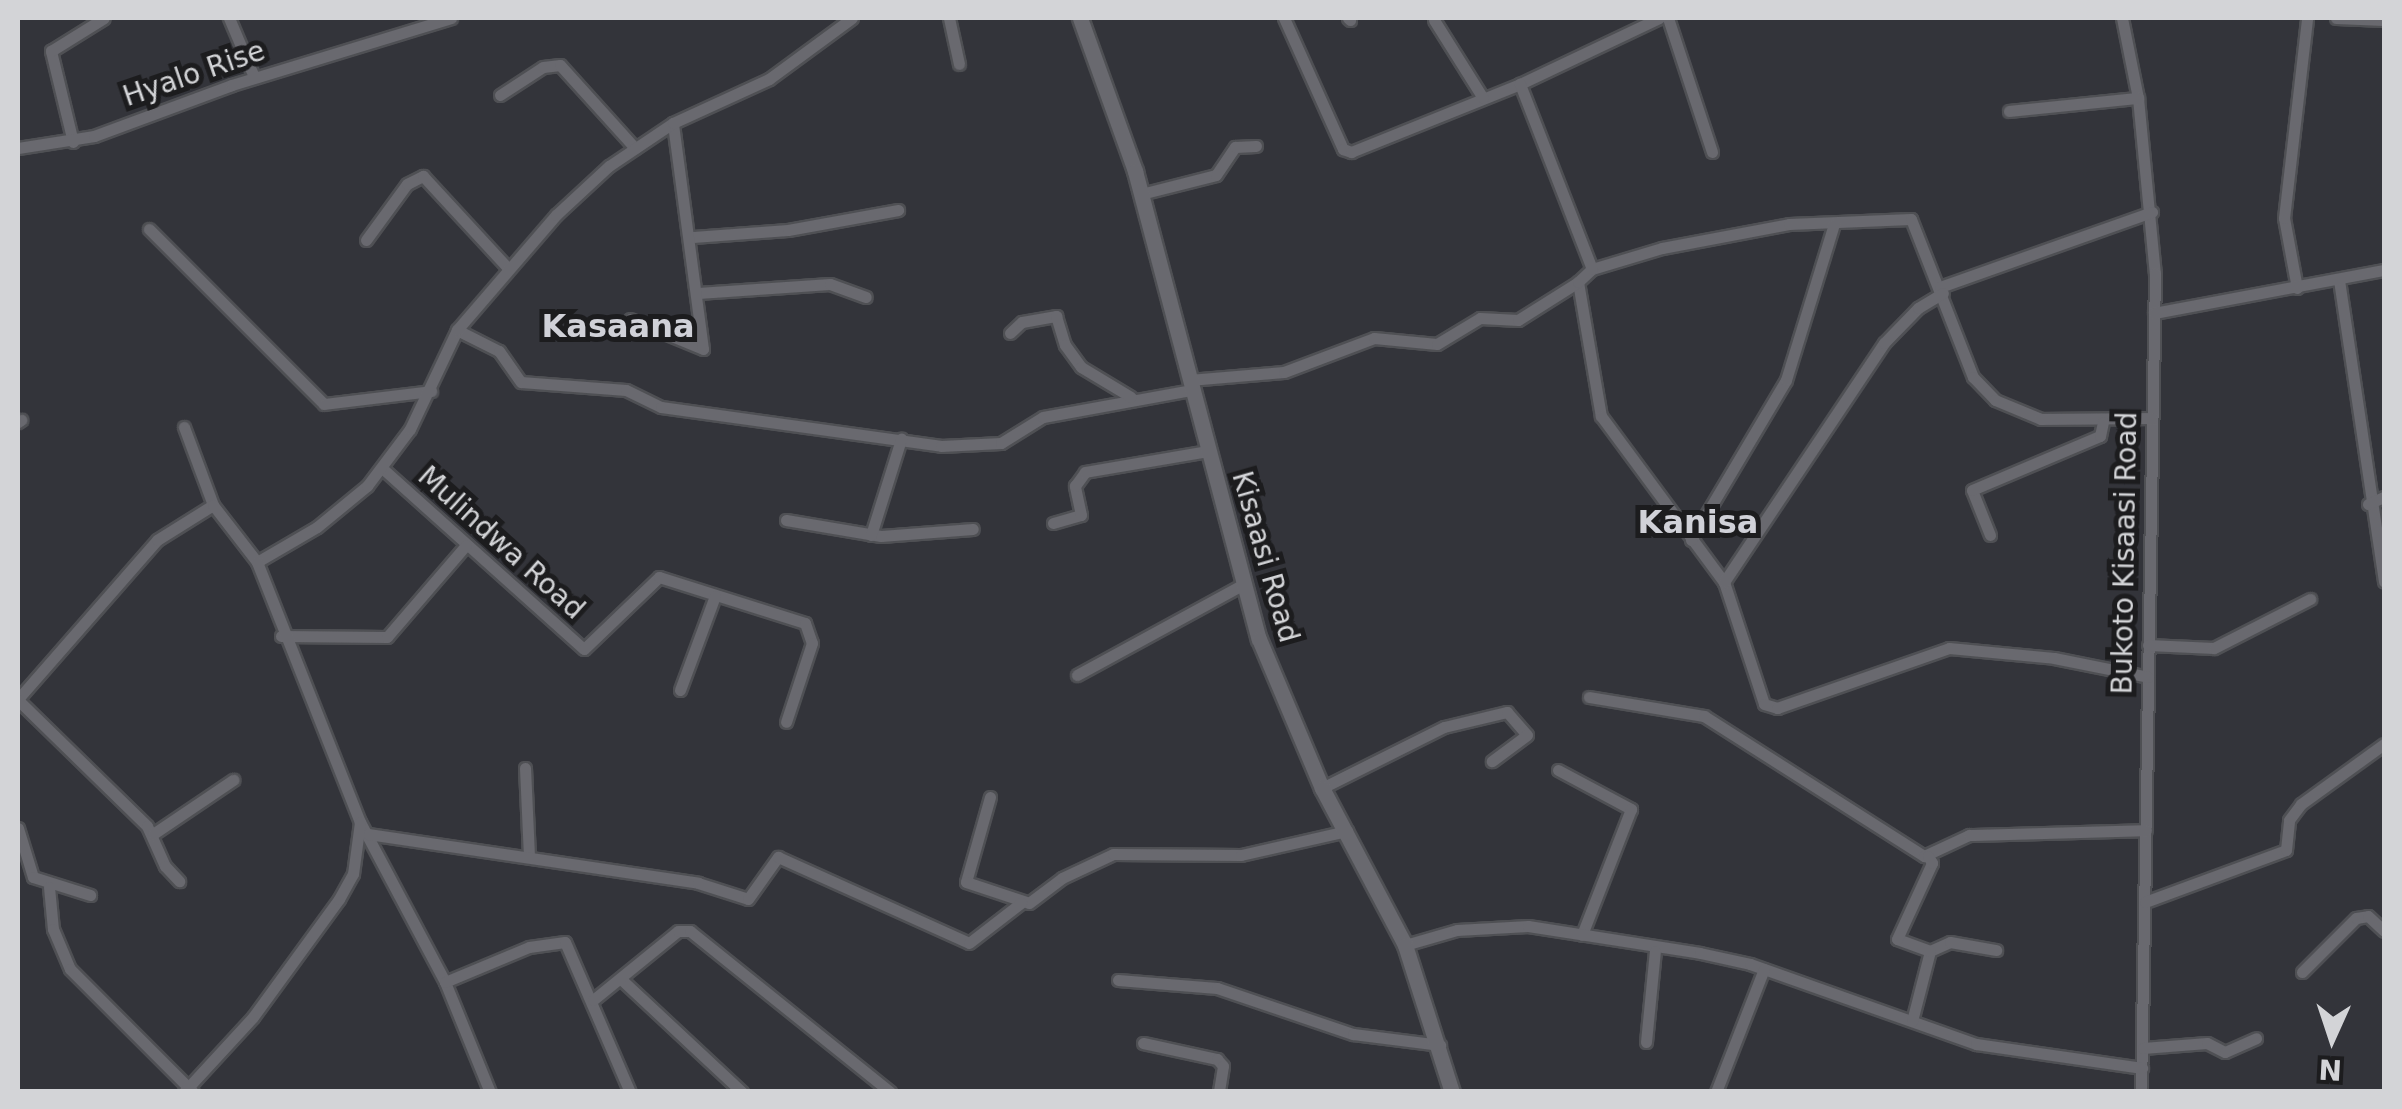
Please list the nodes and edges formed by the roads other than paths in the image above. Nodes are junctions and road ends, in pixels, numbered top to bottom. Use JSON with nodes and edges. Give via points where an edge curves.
{"nodes":[{"id":1,"x":104,"y":18,"type":"edge"},
{"id":2,"x":229,"y":18,"type":"edge"},
{"id":3,"x":452,"y":18,"type":"edge"},
{"id":4,"x":852,"y":18,"type":"edge"},
{"id":5,"x":949,"y":18,"type":"edge"},
{"id":6,"x":1080,"y":18,"type":"edge"},
{"id":7,"x":1284,"y":18,"type":"edge"},
{"id":8,"x":1658,"y":18,"type":"edge"},
{"id":9,"x":1668,"y":18,"type":"edge"},
{"id":10,"x":2122,"y":18,"type":"edge"},
{"id":11,"x":2307,"y":18,"type":"edge"},
{"id":12,"x":2336,"y":18,"type":"edge"},
{"id":13,"x":436,"y":20,"type":"edge"},
{"id":14,"x":1434,"y":20,"type":"dead end"},
{"id":15,"x":2384,"y":20,"type":"edge"},
{"id":16,"x":959,"y":64,"type":"dead end"},
{"id":17,"x":254,"y":78,"type":"junction"},
{"id":18,"x":1520,"y":84,"type":"junction"},
{"id":19,"x":500,"y":95,"type":"dead end"},
{"id":20,"x":1483,"y":98,"type":"junction"},
{"id":21,"x":2138,"y":98,"type":"junction"},
{"id":22,"x":2009,"y":112,"type":"dead end"},
{"id":23,"x":673,"y":123,"type":"junction"},
{"id":24,"x":73,"y":142,"type":"junction"},
{"id":25,"x":1256,"y":146,"type":"dead end"},
{"id":26,"x":18,"y":148,"type":"edge"},
{"id":27,"x":634,"y":148,"type":"junction"},
{"id":28,"x":1712,"y":152,"type":"dead end"},
{"id":29,"x":1141,"y":194,"type":"junction"},
{"id":30,"x":898,"y":210,"type":"dead end"},
{"id":31,"x":2152,"y":212,"type":"junction"},
{"id":32,"x":1834,"y":224,"type":"junction"},
{"id":33,"x":149,"y":230,"type":"dead end"},
{"id":34,"x":693,"y":237,"type":"junction"},
{"id":35,"x":366,"y":240,"type":"dead end"},
{"id":36,"x":508,"y":268,"type":"junction"},
{"id":37,"x":1592,"y":269,"type":"junction"},
{"id":38,"x":2384,"y":270,"type":"edge"},
{"id":39,"x":2339,"y":280,"type":"junction"},
{"id":40,"x":1578,"y":282,"type":"junction"},
{"id":41,"x":2297,"y":288,"type":"junction"},
{"id":42,"x":1942,"y":290,"type":"junction"},
{"id":43,"x":698,"y":293,"type":"junction"},
{"id":44,"x":866,"y":297,"type":"dead end"},
{"id":45,"x":2154,"y":313,"type":"junction"},
{"id":46,"x":630,"y":319,"type":"dead end"},
{"id":47,"x":456,"y":330,"type":"junction"},
{"id":48,"x":1010,"y":333,"type":"dead end"},
{"id":49,"x":1190,"y":385,"type":"junction"},
{"id":50,"x":431,"y":391,"type":"junction"},
{"id":51,"x":1131,"y":397,"type":"junction"},
{"id":52,"x":2152,"y":418,"type":"junction"},
{"id":53,"x":2103,"y":422,"type":"junction"},
{"id":54,"x":184,"y":427,"type":"dead end"},
{"id":55,"x":901,"y":439,"type":"junction"},
{"id":56,"x":1208,"y":451,"type":"junction"},
{"id":57,"x":382,"y":468,"type":"junction"},
{"id":58,"x":2384,"y":497,"type":"edge"},
{"id":59,"x":213,"y":504,"type":"junction"},
{"id":60,"x":2368,"y":504,"type":"junction"},
{"id":61,"x":786,"y":520,"type":"dead end"},
{"id":62,"x":1053,"y":523,"type":"dead end"},
{"id":63,"x":973,"y":529,"type":"dead end"},
{"id":64,"x":871,"y":535,"type":"junction"},
{"id":65,"x":1990,"y":535,"type":"dead end"},
{"id":66,"x":1691,"y":540,"type":"junction"},
{"id":67,"x":466,"y":545,"type":"junction"},
{"id":68,"x":257,"y":562,"type":"junction"},
{"id":69,"x":1724,"y":582,"type":"junction"},
{"id":70,"x":2384,"y":582,"type":"edge"},
{"id":71,"x":1244,"y":584,"type":"junction"},
{"id":72,"x":715,"y":596,"type":"junction"},
{"id":73,"x":2310,"y":599,"type":"dead end"},
{"id":74,"x":281,"y":636,"type":"junction"},
{"id":75,"x":2148,"y":646,"type":"junction"},
{"id":76,"x":1078,"y":675,"type":"dead end"},
{"id":77,"x":2148,"y":677,"type":"junction"},
{"id":78,"x":680,"y":690,"type":"dead end"},
{"id":79,"x":1589,"y":697,"type":"dead end"},
{"id":80,"x":18,"y":699,"type":"edge"},
{"id":81,"x":786,"y":722,"type":"dead end"},
{"id":82,"x":2384,"y":744,"type":"edge"},
{"id":83,"x":1492,"y":761,"type":"dead end"},
{"id":84,"x":525,"y":768,"type":"dead end"},
{"id":85,"x":1558,"y":770,"type":"dead end"},
{"id":86,"x":233,"y":780,"type":"dead end"},
{"id":87,"x":1322,"y":788,"type":"junction"},
{"id":88,"x":990,"y":797,"type":"dead end"},
{"id":89,"x":360,"y":822,"type":"junction"},
{"id":90,"x":18,"y":828,"type":"edge"},
{"id":91,"x":2146,"y":830,"type":"junction"},
{"id":92,"x":1347,"y":831,"type":"junction"},
{"id":93,"x":153,"y":834,"type":"junction"},
{"id":94,"x":368,"y":834,"type":"junction"},
{"id":95,"x":529,"y":856,"type":"junction"},
{"id":96,"x":1928,"y":856,"type":"junction"},
{"id":97,"x":179,"y":881,"type":"dead end"},
{"id":98,"x":49,"y":887,"type":"junction"},
{"id":99,"x":90,"y":895,"type":"dead end"},
{"id":100,"x":1021,"y":902,"type":"junction"},
{"id":101,"x":2145,"y":902,"type":"junction"},
{"id":102,"x":2384,"y":932,"type":"edge"},
{"id":103,"x":1582,"y":936,"type":"junction"},
{"id":104,"x":1405,"y":944,"type":"junction"},
{"id":105,"x":1996,"y":950,"type":"dead end"},
{"id":106,"x":1655,"y":951,"type":"junction"},
{"id":107,"x":1930,"y":952,"type":"junction"},
{"id":108,"x":1764,"y":969,"type":"junction"},
{"id":109,"x":2302,"y":972,"type":"dead end"},
{"id":110,"x":624,"y":980,"type":"junction"},
{"id":111,"x":1118,"y":980,"type":"dead end"},
{"id":112,"x":444,"y":982,"type":"junction"},
{"id":113,"x":593,"y":1000,"type":"junction"},
{"id":114,"x":1912,"y":1021,"type":"junction"},
{"id":115,"x":2256,"y":1038,"type":"dead end"},
{"id":116,"x":1646,"y":1042,"type":"dead end"},
{"id":117,"x":1143,"y":1043,"type":"dead end"},
{"id":118,"x":1440,"y":1045,"type":"junction"},
{"id":119,"x":2143,"y":1048,"type":"junction"},
{"id":120,"x":2142,"y":1068,"type":"junction"},
{"id":121,"x":188,"y":1090,"type":"edge"},
{"id":122,"x":490,"y":1092,"type":"edge"},
{"id":123,"x":630,"y":1092,"type":"edge"},
{"id":124,"x":742,"y":1092,"type":"edge"},
{"id":125,"x":890,"y":1092,"type":"edge"},
{"id":126,"x":1219,"y":1092,"type":"edge"},
{"id":127,"x":1452,"y":1092,"type":"edge"},
{"id":128,"x":1716,"y":1092,"type":"edge"},
{"id":129,"x":2142,"y":1092,"type":"edge"}],
"edges":[{"from":1,"to":24,"type":"street","via":[[51,51]]},
{"from":2,"to":17,"type":"street"},
{"from":3,"to":13,"type":"street","name":"Hyalo Rise"},
{"from":4,"to":23,"type":"street","via":[[769,79]]},
{"from":5,"to":16,"type":"street"},
{"from":6,"to":29,"type":"main road","name":"Kisaasi Road"},
{"from":7,"to":20,"type":"street","via":[[1346,151]]},
{"from":8,"to":18,"type":"street"},
{"from":9,"to":28,"type":"street"},
{"from":10,"to":21,"type":"street","name":"Bukoto Kisaasi Road"},
{"from":11,"to":41,"type":"street","via":[[2284,218]]},
{"from":12,"to":15,"type":"street"},
{"from":13,"to":17,"type":"street","name":"Hyalo Rise"},
{"from":14,"to":20,"type":"street"},
{"from":17,"to":24,"type":"street","name":"Hyalo Rise"},
{"from":18,"to":20,"type":"street"},
{"from":18,"to":37,"type":"street"},
{"from":19,"to":27,"type":"street","via":[[543,67],[560,65]]},
{"from":21,"to":22,"type":"street"},
{"from":21,"to":31,"type":"street","name":"Bukoto Kisaasi Road"},
{"from":23,"to":27,"type":"street"},
{"from":23,"to":34,"type":"street"},
{"from":24,"to":26,"type":"street","name":"Hyalo Rise"},
{"from":25,"to":29,"type":"street","via":[[1235,147],[1216,175]]},
{"from":27,"to":36,"type":"street","via":[[556,215]]},
{"from":29,"to":49,"type":"main road","name":"Kisaasi Road"},
{"from":30,"to":34,"type":"street","via":[[788,230]]},
{"from":31,"to":42,"type":"street"},
{"from":31,"to":45,"type":"street","name":"Bukoto Kisaasi Road"},
{"from":32,"to":37,"type":"street","via":[[1789,224],[1688,242]]},
{"from":32,"to":42,"type":"street","via":[[1911,219]]},
{"from":32,"to":66,"type":"street","via":[[1786,380]]},
{"from":33,"to":50,"type":"street","via":[[324,404]]},
{"from":34,"to":43,"type":"street"},
{"from":35,"to":36,"type":"street","via":[[407,184],[423,176]]},
{"from":36,"to":47,"type":"street"},
{"from":37,"to":40,"type":"street"},
{"from":38,"to":39,"type":"street"},
{"from":39,"to":41,"type":"street"},
{"from":39,"to":60,"type":"street"},
{"from":40,"to":49,"type":"street","via":[[1518,320],[1480,318],[1437,344],[1374,338],[1284,372]]},
{"from":40,"to":66,"type":"street","via":[[1601,416]]},
{"from":41,"to":45,"type":"street"},
{"from":42,"to":53,"type":"street","via":[[1973,376],[1995,400],[2025,416]]},
{"from":42,"to":69,"type":"street","via":[[1884,343]]},
{"from":43,"to":44,"type":"street","via":[[830,284]]},
{"from":43,"to":46,"type":"street","via":[[701,350]]},
{"from":45,"to":52,"type":"street","name":"Bukoto Kisaasi Road"},
{"from":47,"to":50,"type":"street"},
{"from":47,"to":55,"type":"street","via":[[498,351],[522,382],[626,390],[661,407]]},
{"from":48,"to":51,"type":"street","via":[[1022,322],[1056,316],[1065,345],[1082,367]]},
{"from":49,"to":51,"type":"street"},
{"from":49,"to":56,"type":"main road","name":"Kisaasi Road"},
{"from":50,"to":57,"type":"street"},
{"from":51,"to":55,"type":"street","via":[[1030,421],[1000,443],[982,447]]},
{"from":52,"to":53,"type":"street"},
{"from":52,"to":75,"type":"street","name":"Bukoto Kisaasi Road"},
{"from":53,"to":65,"type":"street","via":[[2100,436],[1972,490]]},
{"from":54,"to":59,"type":"street"},
{"from":55,"to":64,"type":"street"},
{"from":56,"to":62,"type":"street","via":[[1085,472],[1075,486],[1081,516]]},
{"from":56,"to":71,"type":"main road","name":"Kisaasi Road"},
{"from":57,"to":67,"type":"street","name":"Mulindwa Road"},
{"from":57,"to":68,"type":"street","via":[[329,518]]},
{"from":58,"to":60,"type":"street"},
{"from":59,"to":68,"type":"street"},
{"from":59,"to":80,"type":"street","via":[[157,540]]},
{"from":60,"to":70,"type":"street"},
{"from":61,"to":64,"type":"street"},
{"from":63,"to":64,"type":"street"},
{"from":66,"to":69,"type":"street"},
{"from":67,"to":72,"type":"street","name":"Mulindwa Road","via":[[584,649],[659,577]]},
{"from":67,"to":74,"type":"street","via":[[387,638]]},
{"from":68,"to":74,"type":"street"},
{"from":69,"to":77,"type":"street","via":[[1761,700],[1772,708],[1949,648]]},
{"from":71,"to":76,"type":"street"},
{"from":71,"to":87,"type":"main road","name":"Kisaasi Road"},
{"from":72,"to":78,"type":"street"},
{"from":72,"to":81,"type":"street","name":"Mulindwa Road","via":[[812,630],[810,656]]},
{"from":73,"to":75,"type":"street","via":[[2214,648]]},
{"from":74,"to":89,"type":"street"},
{"from":75,"to":77,"type":"street","name":"Bukoto Kisaasi Road"},
{"from":77,"to":91,"type":"street","name":"Bukoto Kisaasi Road"},
{"from":79,"to":96,"type":"street","via":[[1704,716]]},
{"from":80,"to":93,"type":"street"},
{"from":82,"to":101,"type":"street","via":[[2301,804],[2289,820],[2286,850]]},
{"from":83,"to":87,"type":"street","via":[[1527,735],[1508,712],[1444,727]]},
{"from":84,"to":95,"type":"street"},
{"from":85,"to":103,"type":"street","via":[[1631,809]]},
{"from":86,"to":93,"type":"street"},
{"from":87,"to":92,"type":"main road","name":"Kisaasi Road"},
{"from":88,"to":100,"type":"street","via":[[964,876],[975,889]]},
{"from":89,"to":94,"type":"street"},
{"from":89,"to":121,"type":"street","via":[[354,874],[339,899],[253,1016]]},
{"from":90,"to":98,"type":"street","via":[[34,878]]},
{"from":91,"to":96,"type":"street","via":[[1968,834]]},
{"from":91,"to":101,"type":"street","name":"Bukoto Kisaasi Road"},
{"from":92,"to":100,"type":"street","via":[[1241,855],[1113,854],[1062,878],[1033,902]]},
{"from":92,"to":104,"type":"main road","name":"Kisaasi Road"},
{"from":93,"to":97,"type":"street","via":[[164,866]]},
{"from":94,"to":95,"type":"street"},
{"from":94,"to":112,"type":"street"},
{"from":95,"to":100,"type":"street","via":[[698,883],[748,899],[778,857],[969,943]]},
{"from":96,"to":107,"type":"street","via":[[1932,863],[1897,938]]},
{"from":98,"to":99,"type":"street"},
{"from":98,"to":121,"type":"street","via":[[54,929],[70,969]]},
{"from":101,"to":119,"type":"street","name":"Bukoto Kisaasi Road"},
{"from":102,"to":109,"type":"street","via":[[2368,916],[2356,918]]},
{"from":103,"to":104,"type":"street","via":[[1497,927]]},
{"from":103,"to":106,"type":"street"},
{"from":104,"to":118,"type":"main road","name":"Kisaasi Road"},
{"from":105,"to":107,"type":"street","via":[[1950,942]]},
{"from":106,"to":108,"type":"street","via":[[1700,953]]},
{"from":106,"to":116,"type":"street"},
{"from":107,"to":114,"type":"street"},
{"from":108,"to":114,"type":"street"},
{"from":108,"to":128,"type":"street"},
{"from":110,"to":113,"type":"street"},
{"from":110,"to":124,"type":"street"},
{"from":110,"to":125,"type":"street","via":[[678,931],[690,931]]},
{"from":111,"to":118,"type":"street","via":[[1217,988],[1369,1038]]},
{"from":112,"to":113,"type":"street","via":[[558,940],[572,948]]},
{"from":112,"to":122,"type":"street"},
{"from":113,"to":123,"type":"street"},
{"from":114,"to":120,"type":"street","via":[[2026,1056]]},
{"from":115,"to":119,"type":"street","via":[[2224,1052],[2208,1043]]},
{"from":117,"to":126,"type":"street","via":[[1217,1059],[1223,1066]]},
{"from":118,"to":127,"type":"main road","name":"Kisaasi Road"},
{"from":119,"to":120,"type":"street","name":"Bukoto Kisaasi Road"},
{"from":120,"to":129,"type":"street","name":"Bukoto Kisaasi Road"}]}
